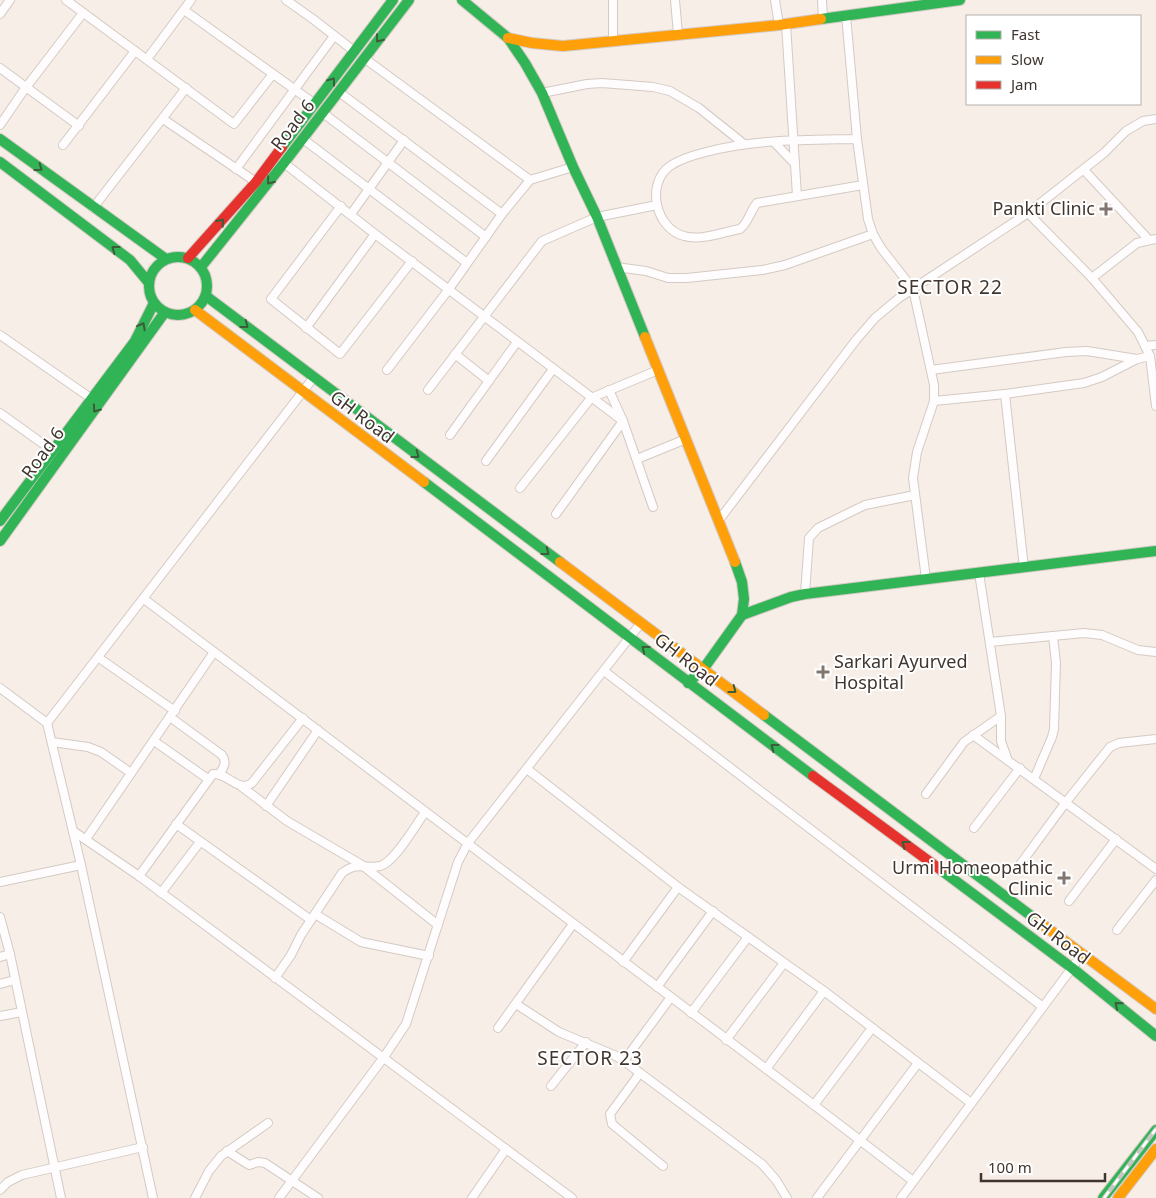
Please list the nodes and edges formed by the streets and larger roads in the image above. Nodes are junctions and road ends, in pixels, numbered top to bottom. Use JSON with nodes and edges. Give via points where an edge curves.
{"nodes":[{"id":1,"x":10,"y":0,"type":"edge"},
{"id":2,"x":66,"y":0,"type":"edge"},
{"id":3,"x":191,"y":0,"type":"edge"},
{"id":4,"x":286,"y":0,"type":"edge"},
{"id":5,"x":393,"y":0,"type":"edge"},
{"id":6,"x":409,"y":0,"type":"edge"},
{"id":7,"x":462,"y":0,"type":"edge"},
{"id":8,"x":612,"y":0,"type":"edge"},
{"id":9,"x":675,"y":0,"type":"edge"},
{"id":10,"x":775,"y":0,"type":"edge"},
{"id":11,"x":822,"y":0,"type":"edge"},
{"id":12,"x":960,"y":0,"type":"edge"},
{"id":13,"x":184,"y":10,"type":"junction"},
{"id":14,"x":83,"y":13,"type":"junction"},
{"id":15,"x":0,"y":14,"type":"edge"},
{"id":16,"x":846,"y":15,"type":"junction"},
{"id":17,"x":824,"y":19,"type":"junction"},
{"id":18,"x":782,"y":25,"type":"junction"},
{"id":19,"x":678,"y":34,"type":"junction"},
{"id":20,"x":334,"y":36,"type":"junction"},
{"id":21,"x":508,"y":38,"type":"junction"},
{"id":22,"x":613,"y":42,"type":"junction"},
{"id":23,"x":135,"y":51,"type":"junction"},
{"id":24,"x":354,"y":52,"type":"junction"},
{"id":25,"x":364,"y":58,"type":"junction"},
{"id":26,"x":146,"y":59,"type":"junction"},
{"id":27,"x":0,"y":68,"type":"edge"},
{"id":28,"x":273,"y":74,"type":"junction"},
{"id":29,"x":27,"y":86,"type":"junction"},
{"id":30,"x":186,"y":88,"type":"junction"},
{"id":31,"x":294,"y":89,"type":"junction"},
{"id":32,"x":339,"y":92,"type":"junction"},
{"id":33,"x":542,"y":93,"type":"junction"},
{"id":34,"x":315,"y":104,"type":"junction"},
{"id":35,"x":323,"y":112,"type":"junction"},
{"id":36,"x":163,"y":118,"type":"junction"},
{"id":37,"x":1156,"y":119,"type":"edge"},
{"id":38,"x":0,"y":125,"type":"edge"},
{"id":39,"x":79,"y":126,"type":"junction"},
{"id":40,"x":0,"y":139,"type":"edge"},
{"id":41,"x":303,"y":139,"type":"junction"},
{"id":42,"x":857,"y":139,"type":"junction"},
{"id":43,"x":404,"y":140,"type":"junction"},
{"id":44,"x":794,"y":140,"type":"junction"},
{"id":45,"x":774,"y":142,"type":"junction"},
{"id":46,"x":744,"y":144,"type":"junction"},
{"id":47,"x":63,"y":145,"type":"dead end"},
{"id":48,"x":0,"y":162,"type":"edge"},
{"id":49,"x":284,"y":163,"type":"junction"},
{"id":50,"x":387,"y":163,"type":"junction"},
{"id":51,"x":794,"y":163,"type":"junction"},
{"id":52,"x":573,"y":167,"type":"junction"},
{"id":53,"x":236,"y":169,"type":"junction"},
{"id":54,"x":1084,"y":170,"type":"junction"},
{"id":55,"x":530,"y":180,"type":"junction"},
{"id":56,"x":256,"y":182,"type":"junction"},
{"id":57,"x":863,"y":185,"type":"junction"},
{"id":58,"x":369,"y":189,"type":"junction"},
{"id":59,"x":797,"y":196,"type":"junction"},
{"id":60,"x":657,"y":205,"type":"junction"},
{"id":61,"x":341,"y":206,"type":"junction"},
{"id":62,"x":93,"y":208,"type":"junction"},
{"id":63,"x":351,"y":214,"type":"junction"},
{"id":64,"x":502,"y":214,"type":"junction"},
{"id":65,"x":1028,"y":214,"type":"junction"},
{"id":66,"x":597,"y":217,"type":"junction"},
{"id":67,"x":375,"y":234,"type":"junction"},
{"id":68,"x":872,"y":234,"type":"junction"},
{"id":69,"x":486,"y":237,"type":"junction"},
{"id":70,"x":1152,"y":240,"type":"edge"},
{"id":71,"x":188,"y":258,"type":"junction"},
{"id":72,"x":166,"y":259,"type":"junction"},
{"id":73,"x":412,"y":261,"type":"junction"},
{"id":74,"x":467,"y":262,"type":"junction"},
{"id":75,"x":201,"y":267,"type":"junction"},
{"id":76,"x":616,"y":267,"type":"junction"},
{"id":77,"x":1092,"y":278,"type":"junction"},
{"id":78,"x":149,"y":283,"type":"junction"},
{"id":79,"x":449,"y":289,"type":"junction"},
{"id":80,"x":913,"y":289,"type":"junction"},
{"id":81,"x":206,"y":296,"type":"junction"},
{"id":82,"x":154,"y":303,"type":"junction"},
{"id":83,"x":195,"y":310,"type":"junction"},
{"id":84,"x":166,"y":312,"type":"junction"},
{"id":85,"x":484,"y":316,"type":"junction"},
{"id":86,"x":306,"y":328,"type":"junction"},
{"id":87,"x":0,"y":335,"type":"edge"},
{"id":88,"x":517,"y":342,"type":"junction"},
{"id":89,"x":1156,"y":345,"type":"edge"},
{"id":90,"x":1145,"y":346,"type":"junction"},
{"id":91,"x":455,"y":354,"type":"junction"},
{"id":92,"x":1150,"y":356,"type":"junction"},
{"id":93,"x":1137,"y":359,"type":"junction"},
{"id":94,"x":387,"y":370,"type":"dead end"},
{"id":95,"x":554,"y":370,"type":"junction"},
{"id":96,"x":658,"y":370,"type":"junction"},
{"id":97,"x":931,"y":370,"type":"junction"},
{"id":98,"x":314,"y":376,"type":"junction"},
{"id":99,"x":489,"y":382,"type":"junction"},
{"id":100,"x":428,"y":390,"type":"dead end"},
{"id":101,"x":609,"y":390,"type":"junction"},
{"id":102,"x":302,"y":392,"type":"junction"},
{"id":103,"x":1005,"y":394,"type":"junction"},
{"id":104,"x":591,"y":398,"type":"junction"},
{"id":105,"x":92,"y":399,"type":"junction"},
{"id":106,"x":934,"y":401,"type":"junction"},
{"id":107,"x":1156,"y":406,"type":"edge"},
{"id":108,"x":0,"y":413,"type":"edge"},
{"id":109,"x":623,"y":421,"type":"junction"},
{"id":110,"x":450,"y":435,"type":"dead end"},
{"id":111,"x":686,"y":439,"type":"junction"},
{"id":112,"x":53,"y":451,"type":"junction"},
{"id":113,"x":637,"y":458,"type":"junction"},
{"id":114,"x":486,"y":461,"type":"dead end"},
{"id":115,"x":520,"y":488,"type":"dead end"},
{"id":116,"x":915,"y":495,"type":"junction"},
{"id":117,"x":653,"y":507,"type":"dead end"},
{"id":118,"x":556,"y":514,"type":"dead end"},
{"id":119,"x":0,"y":520,"type":"edge"},
{"id":120,"x":719,"y":520,"type":"junction"},
{"id":121,"x":0,"y":541,"type":"edge"},
{"id":122,"x":1156,"y":551,"type":"edge"},
{"id":123,"x":1024,"y":568,"type":"junction"},
{"id":124,"x":980,"y":573,"type":"junction"},
{"id":125,"x":926,"y":580,"type":"junction"},
{"id":126,"x":805,"y":594,"type":"junction"},
{"id":127,"x":144,"y":599,"type":"junction"},
{"id":128,"x":742,"y":615,"type":"junction"},
{"id":129,"x":641,"y":623,"type":"junction"},
{"id":130,"x":1053,"y":636,"type":"junction"},
{"id":131,"x":630,"y":638,"type":"junction"},
{"id":132,"x":990,"y":642,"type":"junction"},
{"id":133,"x":214,"y":652,"type":"junction"},
{"id":134,"x":1156,"y":652,"type":"edge"},
{"id":135,"x":99,"y":658,"type":"junction"},
{"id":136,"x":704,"y":668,"type":"junction"},
{"id":137,"x":604,"y":671,"type":"junction"},
{"id":138,"x":688,"y":683,"type":"junction"},
{"id":139,"x":0,"y":688,"type":"edge"},
{"id":140,"x":172,"y":714,"type":"junction"},
{"id":141,"x":1002,"y":716,"type":"junction"},
{"id":142,"x":303,"y":718,"type":"junction"},
{"id":143,"x":47,"y":723,"type":"junction"},
{"id":144,"x":318,"y":730,"type":"junction"},
{"id":145,"x":973,"y":735,"type":"junction"},
{"id":146,"x":1156,"y":739,"type":"edge"},
{"id":147,"x":154,"y":741,"type":"junction"},
{"id":148,"x":52,"y":742,"type":"junction"},
{"id":149,"x":1007,"y":758,"type":"junction"},
{"id":150,"x":1020,"y":768,"type":"junction"},
{"id":151,"x":527,"y":769,"type":"junction"},
{"id":152,"x":132,"y":773,"type":"junction"},
{"id":153,"x":220,"y":773,"type":"junction"},
{"id":154,"x":1034,"y":778,"type":"junction"},
{"id":155,"x":208,"y":779,"type":"junction"},
{"id":156,"x":242,"y":787,"type":"junction"},
{"id":157,"x":926,"y":794,"type":"dead end"},
{"id":158,"x":1066,"y":802,"type":"junction"},
{"id":159,"x":266,"y":806,"type":"junction"},
{"id":160,"x":425,"y":812,"type":"junction"},
{"id":161,"x":176,"y":824,"type":"junction"},
{"id":162,"x":974,"y":828,"type":"dead end"},
{"id":163,"x":74,"y":831,"type":"junction"},
{"id":164,"x":86,"y":839,"type":"junction"},
{"id":165,"x":1116,"y":839,"type":"junction"},
{"id":166,"x":200,"y":842,"type":"junction"},
{"id":167,"x":468,"y":844,"type":"junction"},
{"id":168,"x":81,"y":865,"type":"junction"},
{"id":169,"x":362,"y":865,"type":"junction"},
{"id":170,"x":1019,"y":866,"type":"dead end"},
{"id":171,"x":1156,"y":869,"type":"edge"},
{"id":172,"x":139,"y":876,"type":"junction"},
{"id":173,"x":1156,"y":880,"type":"edge"},
{"id":174,"x":0,"y":882,"type":"edge"},
{"id":175,"x":678,"y":886,"type":"junction"},
{"id":176,"x":161,"y":893,"type":"junction"},
{"id":177,"x":1069,"y":901,"type":"dead end"},
{"id":178,"x":712,"y":911,"type":"junction"},
{"id":179,"x":0,"y":917,"type":"edge"},
{"id":180,"x":313,"y":917,"type":"junction"},
{"id":181,"x":573,"y":924,"type":"junction"},
{"id":182,"x":438,"y":925,"type":"junction"},
{"id":183,"x":1117,"y":930,"type":"dead end"},
{"id":184,"x":748,"y":937,"type":"junction"},
{"id":185,"x":10,"y":954,"type":"junction"},
{"id":186,"x":1083,"y":954,"type":"junction"},
{"id":187,"x":429,"y":956,"type":"junction"},
{"id":188,"x":0,"y":957,"type":"edge"},
{"id":189,"x":624,"y":962,"type":"junction"},
{"id":190,"x":784,"y":963,"type":"junction"},
{"id":191,"x":1072,"y":968,"type":"junction"},
{"id":192,"x":275,"y":978,"type":"junction"},
{"id":193,"x":15,"y":980,"type":"junction"},
{"id":194,"x":0,"y":984,"type":"edge"},
{"id":195,"x":657,"y":987,"type":"junction"},
{"id":196,"x":824,"y":991,"type":"junction"},
{"id":197,"x":671,"y":998,"type":"junction"},
{"id":198,"x":516,"y":1004,"type":"junction"},
{"id":199,"x":1043,"y":1007,"type":"junction"},
{"id":200,"x":1156,"y":1009,"type":"edge"},
{"id":201,"x":22,"y":1012,"type":"junction"},
{"id":202,"x":691,"y":1013,"type":"junction"},
{"id":203,"x":0,"y":1016,"type":"edge"},
{"id":204,"x":498,"y":1028,"type":"dead end"},
{"id":205,"x":872,"y":1028,"type":"junction"},
{"id":206,"x":1156,"y":1036,"type":"edge"},
{"id":207,"x":726,"y":1040,"type":"junction"},
{"id":208,"x":586,"y":1042,"type":"junction"},
{"id":209,"x":384,"y":1057,"type":"junction"},
{"id":210,"x":624,"y":1061,"type":"junction"},
{"id":211,"x":918,"y":1064,"type":"junction"},
{"id":212,"x":766,"y":1069,"type":"junction"},
{"id":213,"x":640,"y":1073,"type":"junction"},
{"id":214,"x":551,"y":1086,"type":"dead end"},
{"id":215,"x":971,"y":1103,"type":"junction"},
{"id":216,"x":814,"y":1105,"type":"junction"},
{"id":217,"x":268,"y":1123,"type":"dead end"},
{"id":218,"x":1156,"y":1130,"type":"edge"},
{"id":219,"x":859,"y":1140,"type":"junction"},
{"id":220,"x":143,"y":1147,"type":"junction"},
{"id":221,"x":506,"y":1148,"type":"junction"},
{"id":222,"x":1156,"y":1148,"type":"edge"},
{"id":223,"x":227,"y":1151,"type":"junction"},
{"id":224,"x":664,"y":1166,"type":"dead end"},
{"id":225,"x":54,"y":1167,"type":"junction"},
{"id":226,"x":292,"y":1180,"type":"junction"},
{"id":227,"x":913,"y":1181,"type":"junction"},
{"id":228,"x":0,"y":1190,"type":"edge"},
{"id":229,"x":61,"y":1198,"type":"edge"},
{"id":230,"x":153,"y":1198,"type":"edge"},
{"id":231,"x":195,"y":1198,"type":"edge"},
{"id":232,"x":279,"y":1198,"type":"edge"},
{"id":233,"x":318,"y":1198,"type":"edge"},
{"id":234,"x":472,"y":1198,"type":"edge"},
{"id":235,"x":572,"y":1198,"type":"edge"},
{"id":236,"x":786,"y":1198,"type":"edge"},
{"id":237,"x":817,"y":1198,"type":"edge"},
{"id":238,"x":900,"y":1198,"type":"edge"},
{"id":239,"x":1103,"y":1198,"type":"edge"},
{"id":240,"x":1118,"y":1198,"type":"edge"}],
"edges":[{"from":1,"to":15,"type":"street"},
{"from":2,"to":14,"type":"street"},
{"from":3,"to":13,"type":"street"},
{"from":4,"to":20,"type":"street"},
{"from":5,"to":24,"type":"street","name":"Road 6"},
{"from":6,"to":25,"type":"street","name":"Road 6","one_way":true},
{"from":7,"to":21,"type":"street"},
{"from":8,"to":22,"type":"street"},
{"from":9,"to":19,"type":"street"},
{"from":10,"to":18,"type":"street"},
{"from":11,"to":17,"type":"street"},
{"from":12,"to":16,"type":"street"},
{"from":13,"to":26,"type":"street"},
{"from":13,"to":28,"type":"street"},
{"from":14,"to":23,"type":"street"},
{"from":14,"to":29,"type":"street"},
{"from":16,"to":17,"type":"street"},
{"from":16,"to":42,"type":"street"},
{"from":17,"to":18,"type":"street"},
{"from":18,"to":19,"type":"street"},
{"from":18,"to":44,"type":"street"},
{"from":19,"to":22,"type":"street"},
{"from":20,"to":24,"type":"street"},
{"from":20,"to":31,"type":"street"},
{"from":21,"to":22,"type":"street","via":[[563,46]]},
{"from":21,"to":33,"type":"street"},
{"from":23,"to":26,"type":"street"},
{"from":23,"to":39,"type":"street"},
{"from":34,"to":24,"type":"street","name":"Road 6","one_way":true},
{"from":25,"to":32,"type":"street","name":"Road 6"},
{"from":25,"to":55,"type":"street"},
{"from":26,"to":30,"type":"street"},
{"from":27,"to":29,"type":"street"},
{"from":28,"to":30,"type":"street","via":[[234,124]]},
{"from":28,"to":31,"type":"street"},
{"from":29,"to":38,"type":"street"},
{"from":29,"to":39,"type":"street"},
{"from":30,"to":36,"type":"street"},
{"from":31,"to":34,"type":"street"},
{"from":31,"to":53,"type":"street"},
{"from":32,"to":35,"type":"street","name":"Road 6"},
{"from":32,"to":43,"type":"street"},
{"from":33,"to":46,"type":"street","via":[[602,82],[670,91],[699,108]]},
{"from":33,"to":52,"type":"street"},
{"from":34,"to":56,"type":"street","name":"Road 6"},
{"from":35,"to":41,"type":"street","name":"Road 6"},
{"from":35,"to":50,"type":"street"},
{"from":36,"to":53,"type":"street"},
{"from":36,"to":62,"type":"street"},
{"from":37,"to":54,"type":"street","via":[[1143,121],[1126,131]]},
{"from":39,"to":47,"type":"street"},
{"from":40,"to":62,"type":"street","one_way":true},
{"from":41,"to":49,"type":"street","name":"Road 6"},
{"from":41,"to":58,"type":"street"},
{"from":42,"to":44,"type":"street"},
{"from":42,"to":57,"type":"street"},
{"from":43,"to":50,"type":"street"},
{"from":43,"to":64,"type":"street"},
{"from":44,"to":45,"type":"street"},
{"from":44,"to":51,"type":"street"},
{"from":45,"to":46,"type":"street"},
{"from":45,"to":51,"type":"street"},
{"from":46,"to":60,"type":"street","via":[[695,155],[671,165],[661,174],[656,186]]},
{"from":78,"to":48,"type":"street","one_way":true,"via":[[130,260]]},
{"from":49,"to":61,"type":"street"},
{"from":49,"to":75,"type":"street","name":"Road 6","one_way":true},
{"from":50,"to":58,"type":"street"},
{"from":50,"to":69,"type":"street"},
{"from":51,"to":59,"type":"street"},
{"from":52,"to":55,"type":"street"},
{"from":52,"to":66,"type":"street"},
{"from":53,"to":56,"type":"street"},
{"from":54,"to":65,"type":"street"},
{"from":54,"to":70,"type":"street"},
{"from":55,"to":64,"type":"street"},
{"from":71,"to":56,"type":"street","name":"Road 6","one_way":true},
{"from":57,"to":59,"type":"street"},
{"from":57,"to":68,"type":"street"},
{"from":58,"to":63,"type":"street"},
{"from":58,"to":74,"type":"street"},
{"from":59,"to":60,"type":"street","via":[[757,203],[745,226],[740,229],[700,237],[674,233]]},
{"from":60,"to":66,"type":"street"},
{"from":61,"to":63,"type":"street"},
{"from":61,"to":86,"type":"street","via":[[271,299]]},
{"from":62,"to":72,"type":"street"},
{"from":63,"to":67,"type":"street"},
{"from":64,"to":69,"type":"street"},
{"from":65,"to":77,"type":"street"},
{"from":65,"to":80,"type":"street"},
{"from":66,"to":76,"type":"street"},
{"from":66,"to":85,"type":"street","via":[[542,241]]},
{"from":67,"to":73,"type":"street"},
{"from":67,"to":86,"type":"street"},
{"from":68,"to":76,"type":"street","via":[[762,270],[668,278]]},
{"from":68,"to":80,"type":"street"},
{"from":69,"to":74,"type":"street"},
{"from":70,"to":77,"type":"street","via":[[1137,243]]},
{"from":71,"to":72,"type":"street"},
{"from":71,"to":75,"type":"street"},
{"from":72,"to":78,"type":"street","via":[[152,273]]},
{"from":73,"to":79,"type":"street"},
{"from":73,"to":86,"type":"street","via":[[340,354]]},
{"from":74,"to":79,"type":"street"},
{"from":75,"to":81,"type":"street","via":[[208,286]]},
{"from":76,"to":96,"type":"street"},
{"from":77,"to":90,"type":"street","via":[[1138,332]]},
{"from":78,"to":82,"type":"street"},
{"from":79,"to":85,"type":"street"},
{"from":79,"to":94,"type":"street"},
{"from":80,"to":97,"type":"street"},
{"from":80,"to":120,"type":"street","via":[[875,318],[856,340]]},
{"from":81,"to":83,"type":"street"},
{"from":81,"to":98,"type":"street","name":"GH Road","one_way":true},
{"from":82,"to":84,"type":"street"},
{"from":105,"to":82,"type":"street","name":"Road 6","one_way":true,"via":[[135,341]]},
{"from":83,"to":84,"type":"street","via":[[180,315]]},
{"from":83,"to":102,"type":"street","name":"GH Road"},
{"from":84,"to":121,"type":"street","name":"Road 6","one_way":true},
{"from":85,"to":88,"type":"street"},
{"from":85,"to":91,"type":"street"},
{"from":87,"to":105,"type":"street"},
{"from":88,"to":95,"type":"street"},
{"from":88,"to":99,"type":"street"},
{"from":89,"to":90,"type":"street"},
{"from":90,"to":92,"type":"street"},
{"from":91,"to":99,"type":"street"},
{"from":91,"to":100,"type":"street"},
{"from":92,"to":93,"type":"street"},
{"from":92,"to":107,"type":"street"},
{"from":93,"to":97,"type":"street","via":[[1087,351],[1066,352]]},
{"from":93,"to":103,"type":"street","via":[[1084,383]]},
{"from":95,"to":104,"type":"street"},
{"from":95,"to":114,"type":"street"},
{"from":96,"to":101,"type":"street"},
{"from":96,"to":111,"type":"street"},
{"from":97,"to":106,"type":"street"},
{"from":98,"to":102,"type":"street"},
{"from":98,"to":129,"type":"street","name":"GH Road","one_way":true},
{"from":99,"to":110,"type":"street"},
{"from":101,"to":104,"type":"street"},
{"from":101,"to":109,"type":"street"},
{"from":102,"to":127,"type":"street"},
{"from":102,"to":131,"type":"street","name":"GH Road"},
{"from":103,"to":106,"type":"street"},
{"from":103,"to":123,"type":"street"},
{"from":104,"to":109,"type":"street"},
{"from":104,"to":115,"type":"street"},
{"from":105,"to":112,"type":"street","name":"Road 6"},
{"from":106,"to":116,"type":"street","via":[[917,452],[913,478]]},
{"from":108,"to":112,"type":"street"},
{"from":109,"to":113,"type":"street"},
{"from":109,"to":118,"type":"street"},
{"from":111,"to":113,"type":"street"},
{"from":111,"to":120,"type":"street"},
{"from":112,"to":119,"type":"street","name":"Road 6"},
{"from":113,"to":117,"type":"street"},
{"from":116,"to":125,"type":"street"},
{"from":116,"to":126,"type":"street","via":[[865,505],[818,528],[809,538]]},
{"from":120,"to":128,"type":"street","via":[[742,582]]},
{"from":122,"to":123,"type":"street"},
{"from":123,"to":124,"type":"street"},
{"from":124,"to":125,"type":"street"},
{"from":124,"to":132,"type":"street"},
{"from":125,"to":126,"type":"street"},
{"from":126,"to":128,"type":"street","via":[[791,596]]},
{"from":127,"to":133,"type":"street"},
{"from":127,"to":135,"type":"street"},
{"from":128,"to":136,"type":"street"},
{"from":129,"to":131,"type":"street"},
{"from":129,"to":136,"type":"street","name":"GH Road"},
{"from":130,"to":132,"type":"street"},
{"from":130,"to":134,"type":"street","via":[[1084,632],[1102,635],[1138,650]]},
{"from":130,"to":154,"type":"street","via":[[1056,663],[1054,729]]},
{"from":131,"to":137,"type":"street"},
{"from":138,"to":131,"type":"street","name":"GH Road","one_way":true},
{"from":132,"to":141,"type":"street"},
{"from":133,"to":140,"type":"street"},
{"from":133,"to":142,"type":"street"},
{"from":135,"to":140,"type":"street"},
{"from":135,"to":143,"type":"street"},
{"from":136,"to":138,"type":"street"},
{"from":136,"to":186,"type":"street","name":"GH Road","one_way":true},
{"from":137,"to":151,"type":"street"},
{"from":137,"to":199,"type":"street"},
{"from":191,"to":138,"type":"street","name":"GH Road","one_way":true},
{"from":139,"to":143,"type":"street"},
{"from":140,"to":147,"type":"street"},
{"from":140,"to":153,"type":"street","via":[[222,755],[225,764]]},
{"from":141,"to":145,"type":"street"},
{"from":141,"to":149,"type":"street","via":[[1001,741]]},
{"from":142,"to":144,"type":"street"},
{"from":142,"to":156,"type":"street","via":[[252,783]]},
{"from":143,"to":148,"type":"street"},
{"from":144,"to":159,"type":"street"},
{"from":144,"to":160,"type":"street"},
{"from":145,"to":149,"type":"street"},
{"from":145,"to":157,"type":"street","via":[[964,742]]},
{"from":146,"to":158,"type":"street","via":[[1110,747]]},
{"from":147,"to":152,"type":"street"},
{"from":147,"to":155,"type":"street"},
{"from":148,"to":152,"type":"street","via":[[101,752]]},
{"from":148,"to":163,"type":"street"},
{"from":149,"to":150,"type":"street"},
{"from":150,"to":154,"type":"street"},
{"from":150,"to":162,"type":"street"},
{"from":151,"to":167,"type":"street"},
{"from":151,"to":175,"type":"street"},
{"from":152,"to":164,"type":"street"},
{"from":153,"to":155,"type":"street"},
{"from":153,"to":156,"type":"street"},
{"from":154,"to":158,"type":"street"},
{"from":155,"to":161,"type":"street"},
{"from":156,"to":159,"type":"street"},
{"from":158,"to":165,"type":"street"},
{"from":158,"to":170,"type":"street"},
{"from":159,"to":169,"type":"street"},
{"from":160,"to":167,"type":"street"},
{"from":160,"to":169,"type":"street","via":[[389,861],[378,867]]},
{"from":161,"to":166,"type":"street"},
{"from":161,"to":172,"type":"street"},
{"from":163,"to":164,"type":"street"},
{"from":163,"to":168,"type":"street"},
{"from":164,"to":172,"type":"street"},
{"from":165,"to":171,"type":"street"},
{"from":165,"to":177,"type":"street"},
{"from":166,"to":176,"type":"street"},
{"from":166,"to":180,"type":"street"},
{"from":167,"to":181,"type":"street"},
{"from":167,"to":182,"type":"street","via":[[458,862]]},
{"from":168,"to":174,"type":"street"},
{"from":168,"to":220,"type":"street"},
{"from":169,"to":180,"type":"street","via":[[342,873]]},
{"from":169,"to":182,"type":"street"},
{"from":172,"to":176,"type":"street"},
{"from":173,"to":183,"type":"street"},
{"from":175,"to":178,"type":"street"},
{"from":175,"to":189,"type":"street"},
{"from":176,"to":192,"type":"street"},
{"from":178,"to":184,"type":"street"},
{"from":178,"to":195,"type":"street"},
{"from":179,"to":185,"type":"street"},
{"from":180,"to":187,"type":"street","via":[[361,942]]},
{"from":180,"to":192,"type":"street"},
{"from":181,"to":189,"type":"street"},
{"from":181,"to":198,"type":"street"},
{"from":182,"to":187,"type":"street"},
{"from":184,"to":190,"type":"street"},
{"from":184,"to":202,"type":"street"},
{"from":185,"to":188,"type":"street"},
{"from":185,"to":193,"type":"street"},
{"from":186,"to":191,"type":"street"},
{"from":186,"to":200,"type":"street","name":"GH Road"},
{"from":187,"to":209,"type":"street","via":[[406,1024]]},
{"from":189,"to":195,"type":"street"},
{"from":190,"to":196,"type":"street"},
{"from":190,"to":207,"type":"street"},
{"from":191,"to":199,"type":"street"},
{"from":206,"to":191,"type":"street","name":"GH Road","one_way":true},
{"from":192,"to":209,"type":"street"},
{"from":193,"to":194,"type":"street"},
{"from":193,"to":201,"type":"street"},
{"from":195,"to":197,"type":"street"},
{"from":196,"to":205,"type":"street"},
{"from":196,"to":212,"type":"street"},
{"from":197,"to":202,"type":"street"},
{"from":197,"to":210,"type":"street"},
{"from":198,"to":204,"type":"street"},
{"from":198,"to":208,"type":"street","via":[[559,1032]]},
{"from":199,"to":215,"type":"street"},
{"from":201,"to":203,"type":"street"},
{"from":201,"to":225,"type":"street"},
{"from":202,"to":207,"type":"street"},
{"from":205,"to":211,"type":"street"},
{"from":205,"to":216,"type":"street"},
{"from":207,"to":212,"type":"street"},
{"from":208,"to":210,"type":"street"},
{"from":208,"to":214,"type":"street"},
{"from":209,"to":221,"type":"street"},
{"from":209,"to":226,"type":"street"},
{"from":210,"to":213,"type":"street"},
{"from":211,"to":215,"type":"street"},
{"from":211,"to":219,"type":"street"},
{"from":212,"to":216,"type":"street"},
{"from":213,"to":224,"type":"street","via":[[610,1114],[610,1120]]},
{"from":213,"to":236,"type":"street","via":[[762,1164]]},
{"from":215,"to":227,"type":"street"},
{"from":216,"to":219,"type":"street"},
{"from":217,"to":223,"type":"street"},
{"from":218,"to":239,"type":"street"},
{"from":219,"to":227,"type":"street"},
{"from":219,"to":237,"type":"street"},
{"from":220,"to":225,"type":"street"},
{"from":220,"to":230,"type":"street"},
{"from":221,"to":234,"type":"street"},
{"from":221,"to":235,"type":"street"},
{"from":222,"to":240,"type":"street"},
{"from":223,"to":226,"type":"street","via":[[249,1165],[266,1162]]},
{"from":223,"to":231,"type":"street","via":[[215,1162]]},
{"from":225,"to":228,"type":"street","via":[[22,1175]]},
{"from":225,"to":229,"type":"street"},
{"from":226,"to":232,"type":"street"},
{"from":226,"to":233,"type":"street"},
{"from":227,"to":238,"type":"street"}]}
